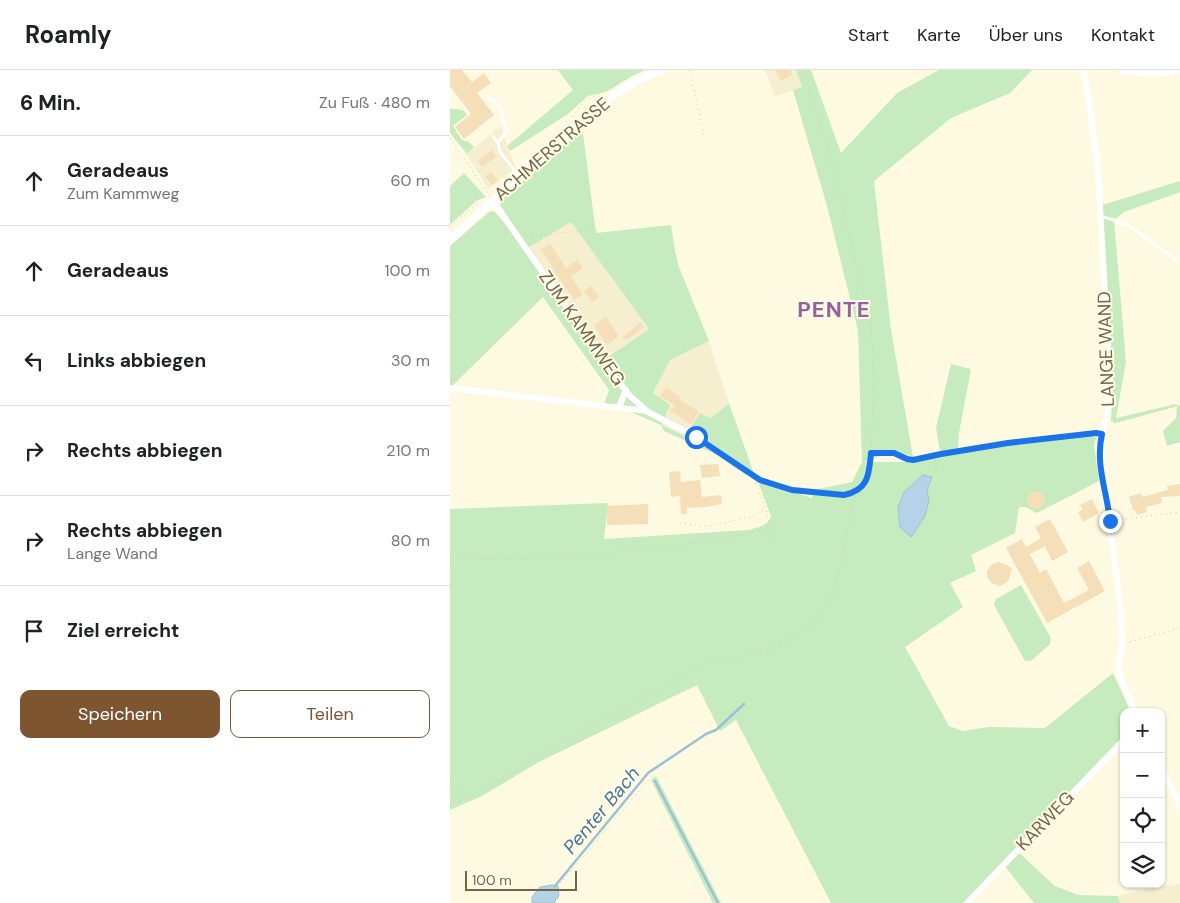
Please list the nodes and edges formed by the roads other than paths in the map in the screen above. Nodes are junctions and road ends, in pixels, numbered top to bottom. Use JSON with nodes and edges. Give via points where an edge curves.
{"nodes":[{"id":1,"x":663,"y":70,"type":"edge"},
{"id":2,"x":1084,"y":70,"type":"edge"},
{"id":3,"x":1123,"y":70,"type":"edge"},
{"id":4,"x":1180,"y":70,"type":"edge"},
{"id":5,"x":490,"y":98,"type":"dead end"},
{"id":6,"x":493,"y":136,"type":"dead end"},
{"id":7,"x":498,"y":143,"type":"junction"},
{"id":8,"x":519,"y":176,"type":"junction"},
{"id":9,"x":493,"y":201,"type":"junction"},
{"id":10,"x":1100,"y":216,"type":"junction"},
{"id":11,"x":450,"y":240,"type":"edge"},
{"id":12,"x":1176,"y":260,"type":"dead end"},
{"id":13,"x":450,"y":388,"type":"edge"},
{"id":14,"x":626,"y":390,"type":"junction"},
{"id":15,"x":619,"y":408,"type":"junction"},
{"id":16,"x":648,"y":412,"type":"junction"},
{"id":17,"x":754,"y":477,"type":"road end"},
{"id":18,"x":1133,"y":708,"type":"edge"},
{"id":19,"x":1120,"y":744,"type":"edge"},
{"id":20,"x":1165,"y":775,"type":"edge"},
{"id":21,"x":1180,"y":806,"type":"edge"},
{"id":22,"x":967,"y":903,"type":"edge"}],
"edges":[{"from":1,"to":8,"type":"street","name":"ACHMERSTRASSE","via":[[632,84],[593,110]]},
{"from":2,"to":10,"type":"street","name":"LANGE WAND","via":[[1097,157]]},
{"from":3,"to":4,"type":"street","via":[[1152,73]]},
{"from":5,"to":7,"type":"lane","via":[[501,108],[507,131]]},
{"from":6,"to":7,"type":"lane"},
{"from":7,"to":8,"type":"lane","via":[[500,152]]},
{"from":8,"to":9,"type":"street","name":"ACHMERSTRASSE"},
{"from":9,"to":11,"type":"street","name":"ACHMERSTRASSE"},
{"from":9,"to":14,"type":"street","name":"ZUM KAMMWEG"},
{"from":10,"to":12,"type":"lane","via":[[1128,226]]},
{"from":10,"to":18,"type":"street","name":"LANGE WAND","via":[[1110,377],[1108,413],[1099,450],[1122,613],[1118,666]]},
{"from":13,"to":15,"type":"street"},
{"from":14,"to":15,"type":"street"},
{"from":14,"to":16,"type":"street","name":"ZUM KAMMWEG"},
{"from":15,"to":16,"type":"street"},
{"from":16,"to":17,"type":"street","name":"ZUM KAMMWEG","via":[[696,437]]},
{"from":19,"to":22,"type":"street","name":"KARWEG"},
{"from":20,"to":21,"type":"street"}]}
